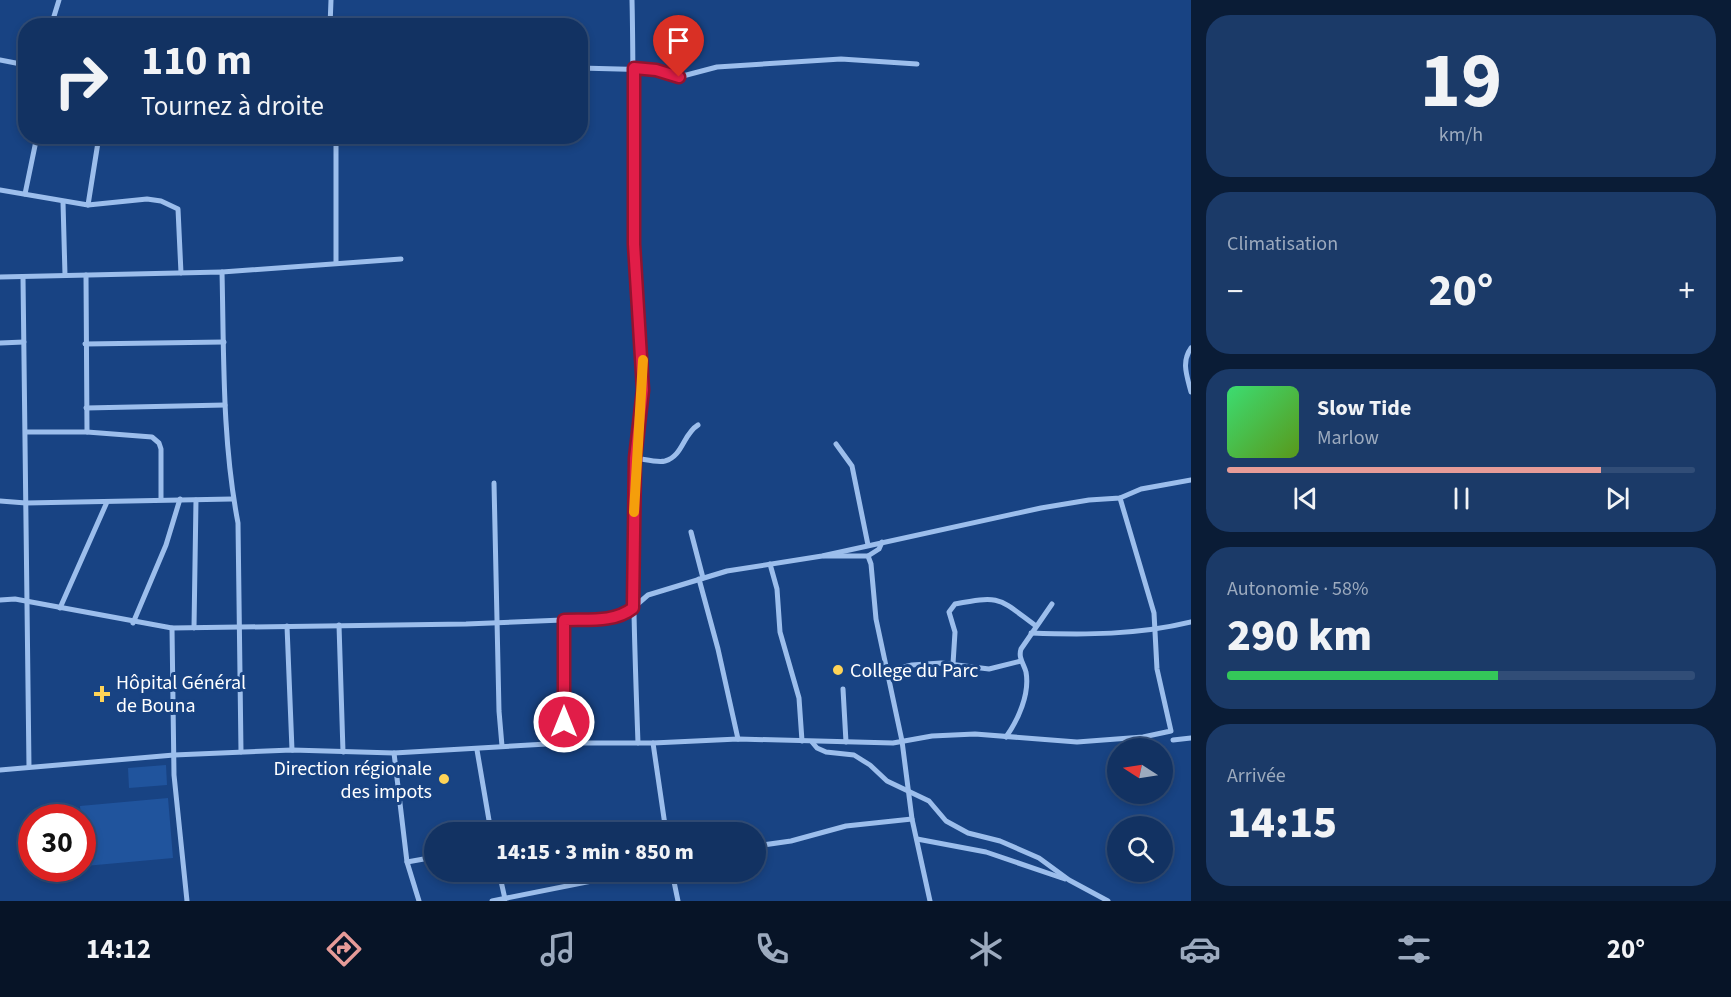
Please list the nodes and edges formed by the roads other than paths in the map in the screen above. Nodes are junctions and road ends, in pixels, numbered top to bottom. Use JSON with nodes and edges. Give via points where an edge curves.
{"nodes":[{"id":1,"x":59,"y":0,"type":"edge"},
{"id":2,"x":331,"y":0,"type":"edge"},
{"id":3,"x":632,"y":0,"type":"edge"},
{"id":4,"x":53,"y":18,"type":"edge"},
{"id":5,"x":330,"y":18,"type":"edge"},
{"id":6,"x":0,"y":60,"type":"edge"},
{"id":7,"x":18,"y":63,"type":"edge"},
{"id":8,"x":917,"y":64,"type":"dead end"},
{"id":9,"x":588,"y":68,"type":"edge"},
{"id":10,"x":634,"y":68,"type":"junction"},
{"id":11,"x":36,"y":144,"type":"edge"},
{"id":12,"x":98,"y":144,"type":"edge"},
{"id":13,"x":336,"y":144,"type":"edge"},
{"id":14,"x":0,"y":190,"type":"edge"},
{"id":15,"x":25,"y":194,"type":"junction"},
{"id":16,"x":63,"y":202,"type":"junction"},
{"id":17,"x":88,"y":205,"type":"junction"},
{"id":18,"x":401,"y":259,"type":"dead end"},
{"id":19,"x":336,"y":262,"type":"junction"},
{"id":20,"x":222,"y":272,"type":"junction"},
{"id":21,"x":181,"y":273,"type":"junction"},
{"id":22,"x":64,"y":275,"type":"junction"},
{"id":23,"x":86,"y":275,"type":"junction"},
{"id":24,"x":0,"y":277,"type":"edge"},
{"id":25,"x":23,"y":277,"type":"junction"},
{"id":26,"x":24,"y":342,"type":"junction"},
{"id":27,"x":224,"y":342,"type":"junction"},
{"id":28,"x":0,"y":343,"type":"edge"},
{"id":29,"x":85,"y":344,"type":"junction"},
{"id":30,"x":1191,"y":348,"type":"edge"},
{"id":31,"x":1191,"y":392,"type":"edge"},
{"id":32,"x":225,"y":405,"type":"junction"},
{"id":33,"x":87,"y":408,"type":"junction"},
{"id":34,"x":698,"y":425,"type":"dead end"},
{"id":35,"x":26,"y":432,"type":"junction"},
{"id":36,"x":87,"y":432,"type":"junction"},
{"id":37,"x":836,"y":444,"type":"dead end"},
{"id":38,"x":635,"y":458,"type":"junction"},
{"id":39,"x":1191,"y":480,"type":"edge"},
{"id":40,"x":494,"y":483,"type":"dead end"},
{"id":41,"x":1120,"y":498,"type":"junction"},
{"id":42,"x":161,"y":499,"type":"junction"},
{"id":43,"x":180,"y":499,"type":"junction"},
{"id":44,"x":232,"y":499,"type":"junction"},
{"id":45,"x":196,"y":500,"type":"junction"},
{"id":46,"x":0,"y":501,"type":"edge"},
{"id":47,"x":107,"y":502,"type":"junction"},
{"id":48,"x":26,"y":503,"type":"junction"},
{"id":49,"x":691,"y":532,"type":"dead end"},
{"id":50,"x":882,"y":542,"type":"junction"},
{"id":51,"x":868,"y":545,"type":"junction"},
{"id":52,"x":822,"y":556,"type":"junction"},
{"id":53,"x":868,"y":556,"type":"junction"},
{"id":54,"x":770,"y":564,"type":"junction"},
{"id":55,"x":701,"y":578,"type":"junction"},
{"id":56,"x":0,"y":600,"type":"edge"},
{"id":57,"x":28,"y":602,"type":"junction"},
{"id":58,"x":1052,"y":604,"type":"dead end"},
{"id":59,"x":60,"y":608,"type":"junction"},
{"id":60,"x":633,"y":608,"type":"junction"},
{"id":61,"x":564,"y":620,"type":"junction"},
{"id":62,"x":497,"y":621,"type":"junction"},
{"id":63,"x":1191,"y":622,"type":"edge"},
{"id":64,"x":133,"y":623,"type":"junction"},
{"id":65,"x":339,"y":625,"type":"junction"},
{"id":66,"x":287,"y":626,"type":"junction"},
{"id":67,"x":1036,"y":626,"type":"junction"},
{"id":68,"x":240,"y":627,"type":"junction"},
{"id":69,"x":172,"y":628,"type":"junction"},
{"id":70,"x":194,"y":628,"type":"junction"},
{"id":71,"x":1155,"y":630,"type":"junction"},
{"id":72,"x":1031,"y":633,"type":"junction"},
{"id":73,"x":1021,"y":661,"type":"junction"},
{"id":74,"x":953,"y":664,"type":"junction"},
{"id":75,"x":887,"y":671,"type":"junction"},
{"id":76,"x":843,"y":689,"type":"dead end"},
{"id":77,"x":1006,"y":737,"type":"junction"},
{"id":78,"x":738,"y":738,"type":"junction"},
{"id":79,"x":1191,"y":738,"type":"edge"},
{"id":80,"x":1173,"y":740,"type":"dead end"},
{"id":81,"x":802,"y":741,"type":"junction"},
{"id":82,"x":902,"y":741,"type":"junction"},
{"id":83,"x":812,"y":742,"type":"junction"},
{"id":84,"x":846,"y":742,"type":"junction"},
{"id":85,"x":564,"y":743,"type":"junction"},
{"id":86,"x":638,"y":743,"type":"junction"},
{"id":87,"x":652,"y":743,"type":"junction"},
{"id":88,"x":502,"y":746,"type":"junction"},
{"id":89,"x":292,"y":750,"type":"junction"},
{"id":90,"x":477,"y":750,"type":"junction"},
{"id":91,"x":241,"y":752,"type":"junction"},
{"id":92,"x":343,"y":752,"type":"junction"},
{"id":93,"x":394,"y":753,"type":"junction"},
{"id":94,"x":174,"y":755,"type":"junction"},
{"id":95,"x":29,"y":767,"type":"junction"},
{"id":96,"x":0,"y":770,"type":"edge"},
{"id":97,"x":909,"y":791,"type":"junction"},
{"id":98,"x":912,"y":819,"type":"junction"},
{"id":99,"x":489,"y":822,"type":"edge"},
{"id":100,"x":664,"y":822,"type":"edge"},
{"id":101,"x":917,"y":839,"type":"junction"},
{"id":102,"x":766,"y":845,"type":"edge"},
{"id":103,"x":424,"y":859,"type":"edge"},
{"id":104,"x":407,"y":862,"type":"junction"},
{"id":105,"x":1069,"y":880,"type":"junction"},
{"id":106,"x":502,"y":882,"type":"edge"},
{"id":107,"x":591,"y":882,"type":"edge"},
{"id":108,"x":674,"y":882,"type":"edge"},
{"id":109,"x":506,"y":900,"type":"edge"},
{"id":110,"x":187,"y":901,"type":"edge"},
{"id":111,"x":419,"y":901,"type":"edge"},
{"id":112,"x":492,"y":901,"type":"edge"},
{"id":113,"x":678,"y":901,"type":"edge"},
{"id":114,"x":930,"y":901,"type":"edge"},
{"id":115,"x":1108,"y":901,"type":"edge"}],
"edges":[{"from":1,"to":4,"type":"street"},
{"from":2,"to":5,"type":"street"},
{"from":3,"to":10,"type":"street"},
{"from":6,"to":7,"type":"street"},
{"from":8,"to":10,"type":"street","via":[[841,59],[717,67],[679,77]]},
{"from":9,"to":10,"type":"street"},
{"from":10,"to":38,"type":"street","via":[[634,244],[643,355]]},
{"from":11,"to":15,"type":"street"},
{"from":12,"to":17,"type":"street"},
{"from":13,"to":19,"type":"street"},
{"from":14,"to":15,"type":"street"},
{"from":15,"to":16,"type":"street"},
{"from":16,"to":17,"type":"street"},
{"from":16,"to":22,"type":"street"},
{"from":17,"to":21,"type":"street","via":[[147,199],[173,205],[178,209]]},
{"from":18,"to":19,"type":"street"},
{"from":19,"to":20,"type":"street"},
{"from":20,"to":21,"type":"street"},
{"from":20,"to":27,"type":"street"},
{"from":21,"to":23,"type":"street"},
{"from":22,"to":23,"type":"street"},
{"from":22,"to":25,"type":"street"},
{"from":23,"to":29,"type":"street"},
{"from":24,"to":25,"type":"street"},
{"from":25,"to":26,"type":"street"},
{"from":26,"to":28,"type":"street"},
{"from":26,"to":35,"type":"street"},
{"from":27,"to":29,"type":"street"},
{"from":27,"to":32,"type":"street"},
{"from":29,"to":33,"type":"street"},
{"from":30,"to":31,"type":"street","via":[[1185,357],[1185,367]]},
{"from":32,"to":33,"type":"street"},
{"from":32,"to":44,"type":"street"},
{"from":33,"to":36,"type":"street"},
{"from":34,"to":38,"type":"street","via":[[691,429],[676,455],[664,461]]},
{"from":35,"to":36,"type":"street"},
{"from":35,"to":48,"type":"street"},
{"from":36,"to":42,"type":"street","via":[[143,435],[157,440],[162,456]]},
{"from":37,"to":51,"type":"street","via":[[852,466]]},
{"from":38,"to":60,"type":"street"},
{"from":39,"to":41,"type":"street","via":[[1141,489]]},
{"from":40,"to":62,"type":"street"},
{"from":41,"to":50,"type":"street","via":[[1041,508]]},
{"from":41,"to":71,"type":"street","via":[[1154,613]]},
{"from":42,"to":43,"type":"street"},
{"from":42,"to":47,"type":"street"},
{"from":43,"to":45,"type":"street"},
{"from":43,"to":64,"type":"street","via":[[166,545]]},
{"from":44,"to":45,"type":"street"},
{"from":44,"to":68,"type":"street","via":[[238,523]]},
{"from":45,"to":70,"type":"street"},
{"from":46,"to":48,"type":"street"},
{"from":47,"to":48,"type":"street"},
{"from":47,"to":59,"type":"street"},
{"from":48,"to":57,"type":"street"},
{"from":49,"to":55,"type":"street"},
{"from":50,"to":51,"type":"street"},
{"from":50,"to":53,"type":"street"},
{"from":51,"to":52,"type":"street"},
{"from":52,"to":53,"type":"street"},
{"from":52,"to":54,"type":"street"},
{"from":53,"to":75,"type":"street"},
{"from":54,"to":55,"type":"street"},
{"from":54,"to":81,"type":"street","via":[[777,589],[781,638],[799,698]]},
{"from":55,"to":60,"type":"street","via":[[648,594]]},
{"from":55,"to":78,"type":"street"},
{"from":56,"to":57,"type":"street"},
{"from":57,"to":59,"type":"street"},
{"from":57,"to":95,"type":"street"},
{"from":58,"to":67,"type":"street"},
{"from":59,"to":64,"type":"street"},
{"from":60,"to":61,"type":"street","via":[[625,615],[611,618]]},
{"from":60,"to":86,"type":"street"},
{"from":61,"to":62,"type":"street"},
{"from":61,"to":85,"type":"street"},
{"from":62,"to":65,"type":"street"},
{"from":62,"to":88,"type":"street"},
{"from":63,"to":71,"type":"street"},
{"from":64,"to":69,"type":"street"},
{"from":65,"to":66,"type":"street"},
{"from":65,"to":92,"type":"street"},
{"from":66,"to":68,"type":"street"},
{"from":66,"to":89,"type":"street"},
{"from":67,"to":72,"type":"street"},
{"from":67,"to":74,"type":"street","via":[[1001,600],[955,604],[949,612],[955,632]]},
{"from":68,"to":70,"type":"street"},
{"from":68,"to":91,"type":"street"},
{"from":69,"to":70,"type":"street"},
{"from":69,"to":94,"type":"street"},
{"from":71,"to":72,"type":"street","via":[[1073,635]]},
{"from":71,"to":77,"type":"street","via":[[1157,669],[1170,731],[1077,742]]},
{"from":72,"to":73,"type":"street","via":[[1021,649]]},
{"from":73,"to":74,"type":"street","via":[[989,669]]},
{"from":73,"to":77,"type":"street","via":[[1027,680],[1015,724]]},
{"from":74,"to":75,"type":"street","via":[[912,665]]},
{"from":75,"to":82,"type":"street"},
{"from":76,"to":84,"type":"street"},
{"from":77,"to":82,"type":"street","via":[[964,734]]},
{"from":78,"to":81,"type":"street"},
{"from":78,"to":87,"type":"street"},
{"from":79,"to":80,"type":"street"},
{"from":81,"to":83,"type":"street"},
{"from":82,"to":84,"type":"street"},
{"from":82,"to":97,"type":"street"},
{"from":83,"to":84,"type":"street"},
{"from":83,"to":97,"type":"street","via":[[826,752],[854,754],[887,781]]},
{"from":85,"to":86,"type":"street"},
{"from":85,"to":88,"type":"street"},
{"from":86,"to":87,"type":"street"},
{"from":87,"to":100,"type":"street"},
{"from":88,"to":90,"type":"street"},
{"from":89,"to":91,"type":"street"},
{"from":89,"to":92,"type":"street"},
{"from":90,"to":93,"type":"street"},
{"from":90,"to":99,"type":"street"},
{"from":91,"to":94,"type":"street"},
{"from":92,"to":93,"type":"street"},
{"from":93,"to":104,"type":"street"},
{"from":94,"to":95,"type":"street"},
{"from":94,"to":110,"type":"street"},
{"from":95,"to":96,"type":"street"},
{"from":97,"to":98,"type":"street"},
{"from":97,"to":105,"type":"street","via":[[929,801],[946,821],[968,833],[1000,841],[1039,858]]},
{"from":98,"to":101,"type":"street"},
{"from":98,"to":102,"type":"street","via":[[846,826]]},
{"from":101,"to":105,"type":"street","via":[[986,852]]},
{"from":101,"to":114,"type":"street"},
{"from":103,"to":104,"type":"street"},
{"from":104,"to":111,"type":"street"},
{"from":105,"to":115,"type":"street"},
{"from":106,"to":109,"type":"street"},
{"from":107,"to":109,"type":"street"},
{"from":108,"to":113,"type":"street"},
{"from":109,"to":112,"type":"street"}]}
